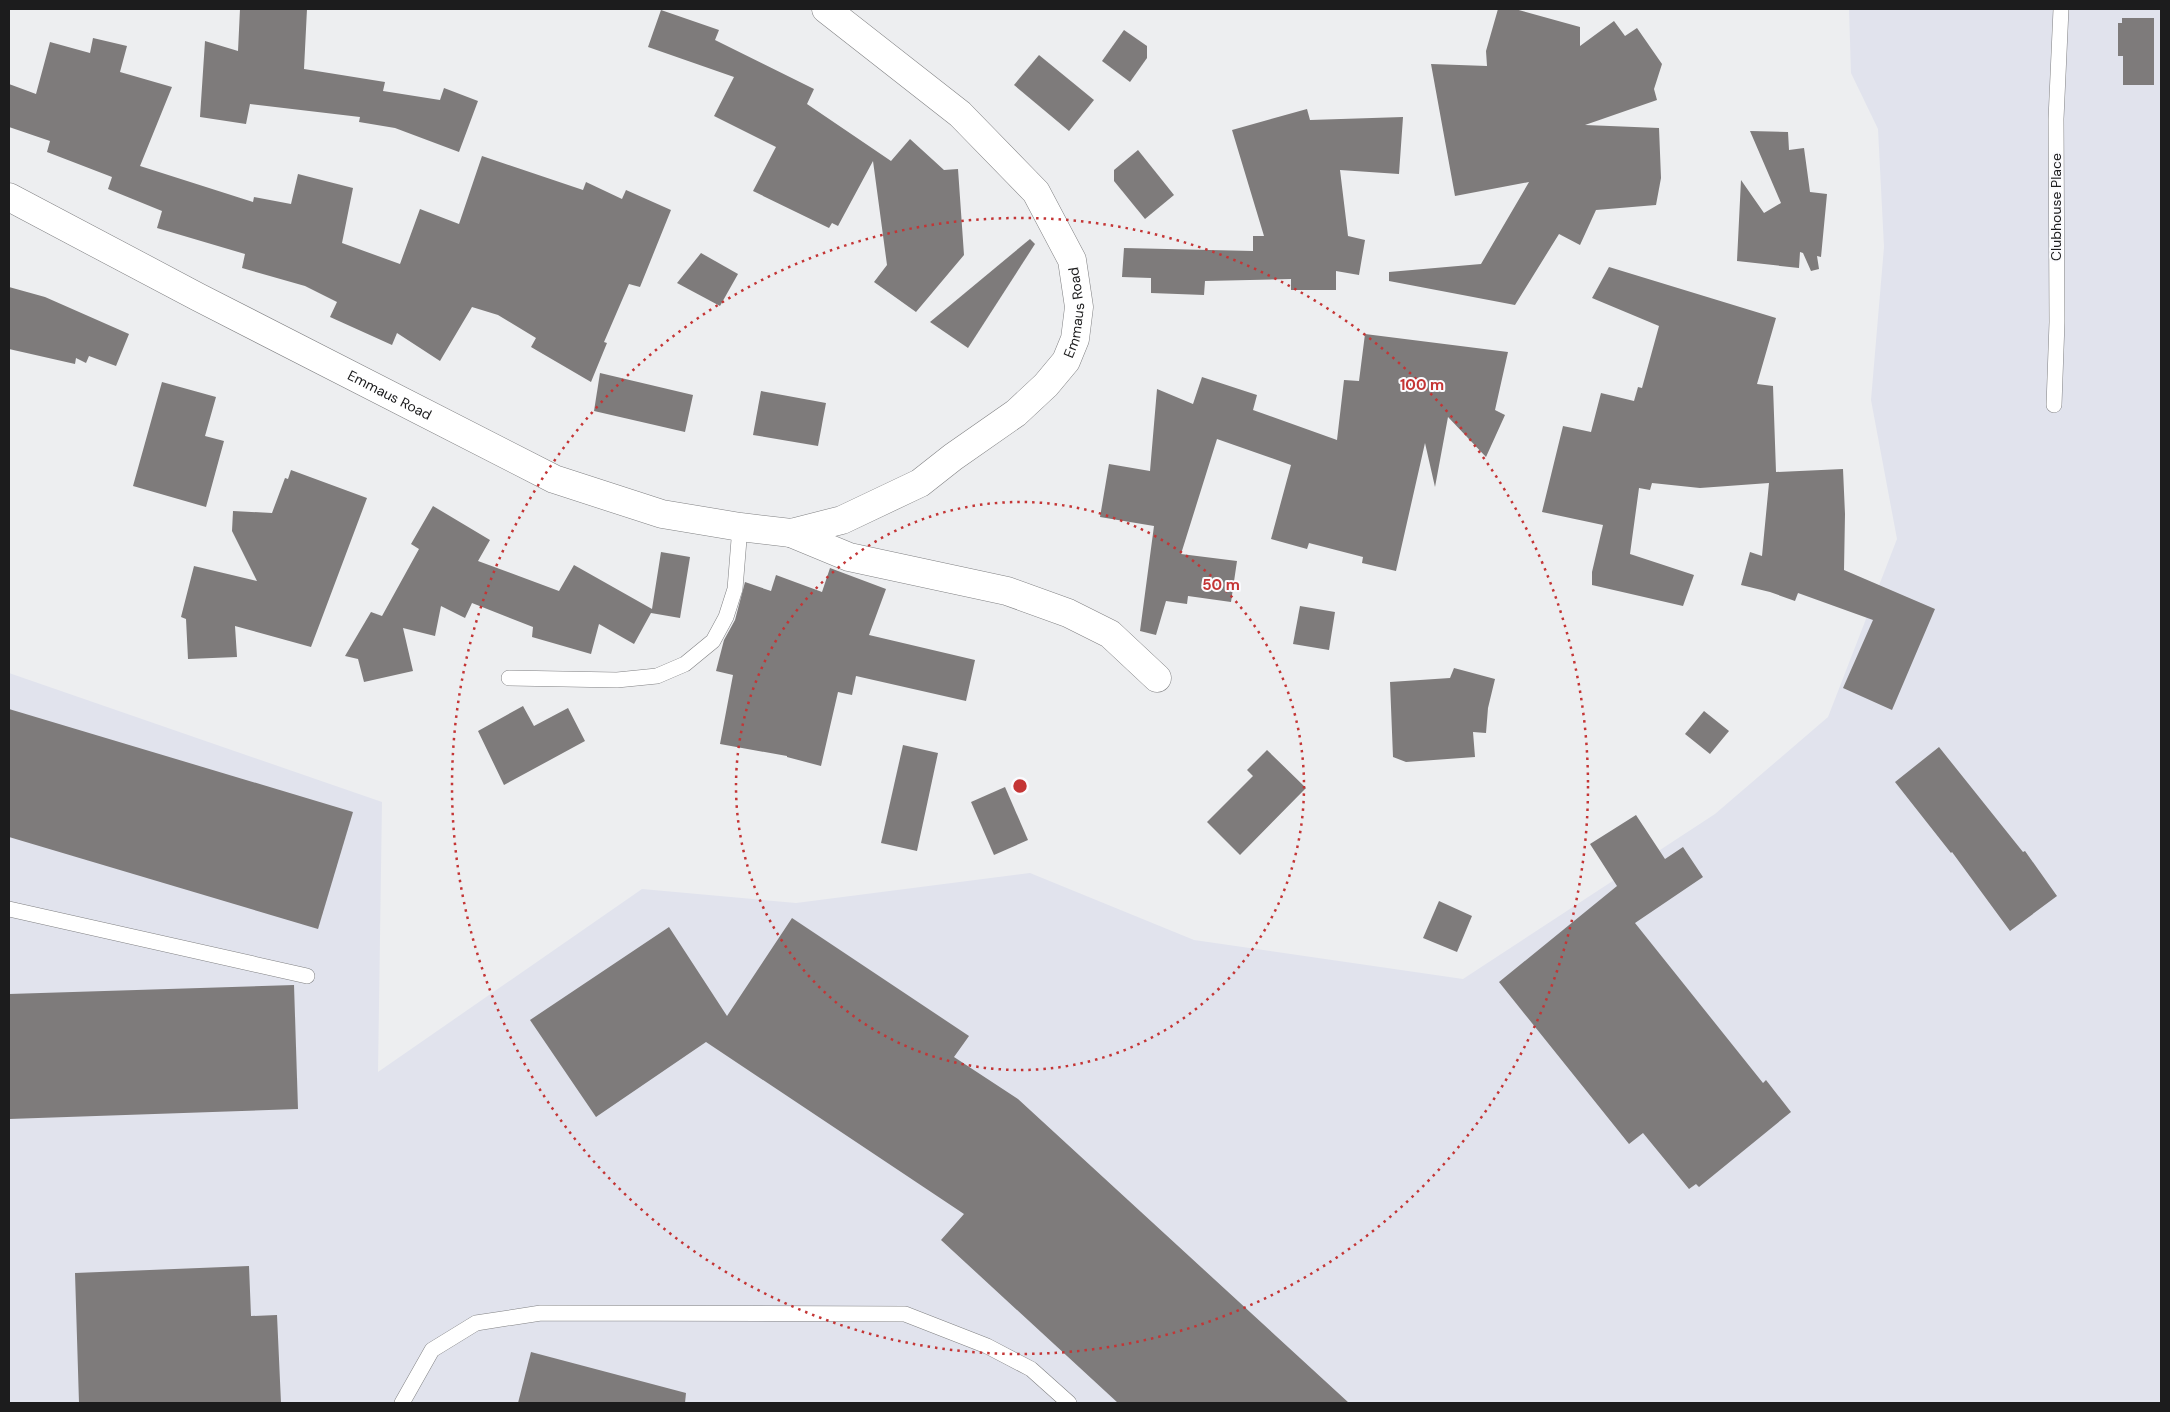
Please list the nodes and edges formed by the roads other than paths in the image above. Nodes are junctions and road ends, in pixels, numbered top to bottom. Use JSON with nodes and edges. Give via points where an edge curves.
{"nodes":[{"id":1,"x":826,"y":9,"type":"edge"},
{"id":2,"x":2061,"y":9,"type":"edge"},
{"id":3,"x":9,"y":197,"type":"edge"},
{"id":4,"x":2054,"y":405,"type":"dead end"},
{"id":5,"x":740,"y":527,"type":"junction"},
{"id":6,"x":791,"y":533,"type":"junction"},
{"id":7,"x":509,"y":678,"type":"dead end"},
{"id":8,"x":1157,"y":678,"type":"dead end"},
{"id":9,"x":9,"y":909,"type":"edge"},
{"id":10,"x":307,"y":976,"type":"dead end"},
{"id":11,"x":402,"y":1403,"type":"edge"},
{"id":12,"x":1069,"y":1403,"type":"edge"}],
"edges":[{"from":1,"to":6,"type":"street","name":"Emmaus Road","via":[[960,114],[1036,192],[1072,260],[1079,307],[1075,339],[1066,361],[1016,413],[920,483],[842,520]]},
{"from":2,"to":4,"type":"lane","name":"Clubhouse Place","via":[[2056,119]]},
{"from":3,"to":5,"type":"street","name":"Emmaus Road","via":[[554,478],[662,514]]},
{"from":5,"to":6,"type":"street","name":"Emmaus Road"},
{"from":5,"to":7,"type":"lane","via":[[735,589],[726,617],[713,640],[686,664],[657,676],[617,680]]},
{"from":6,"to":8,"type":"street","name":"Emmaus Road","via":[[849,557],[1007,592],[1068,614],[1110,634]]},
{"from":9,"to":10,"type":"lane"},
{"from":11,"to":12,"type":"lane","via":[[432,1350],[476,1323],[540,1313],[905,1314],[987,1346],[1031,1369]]}]}
